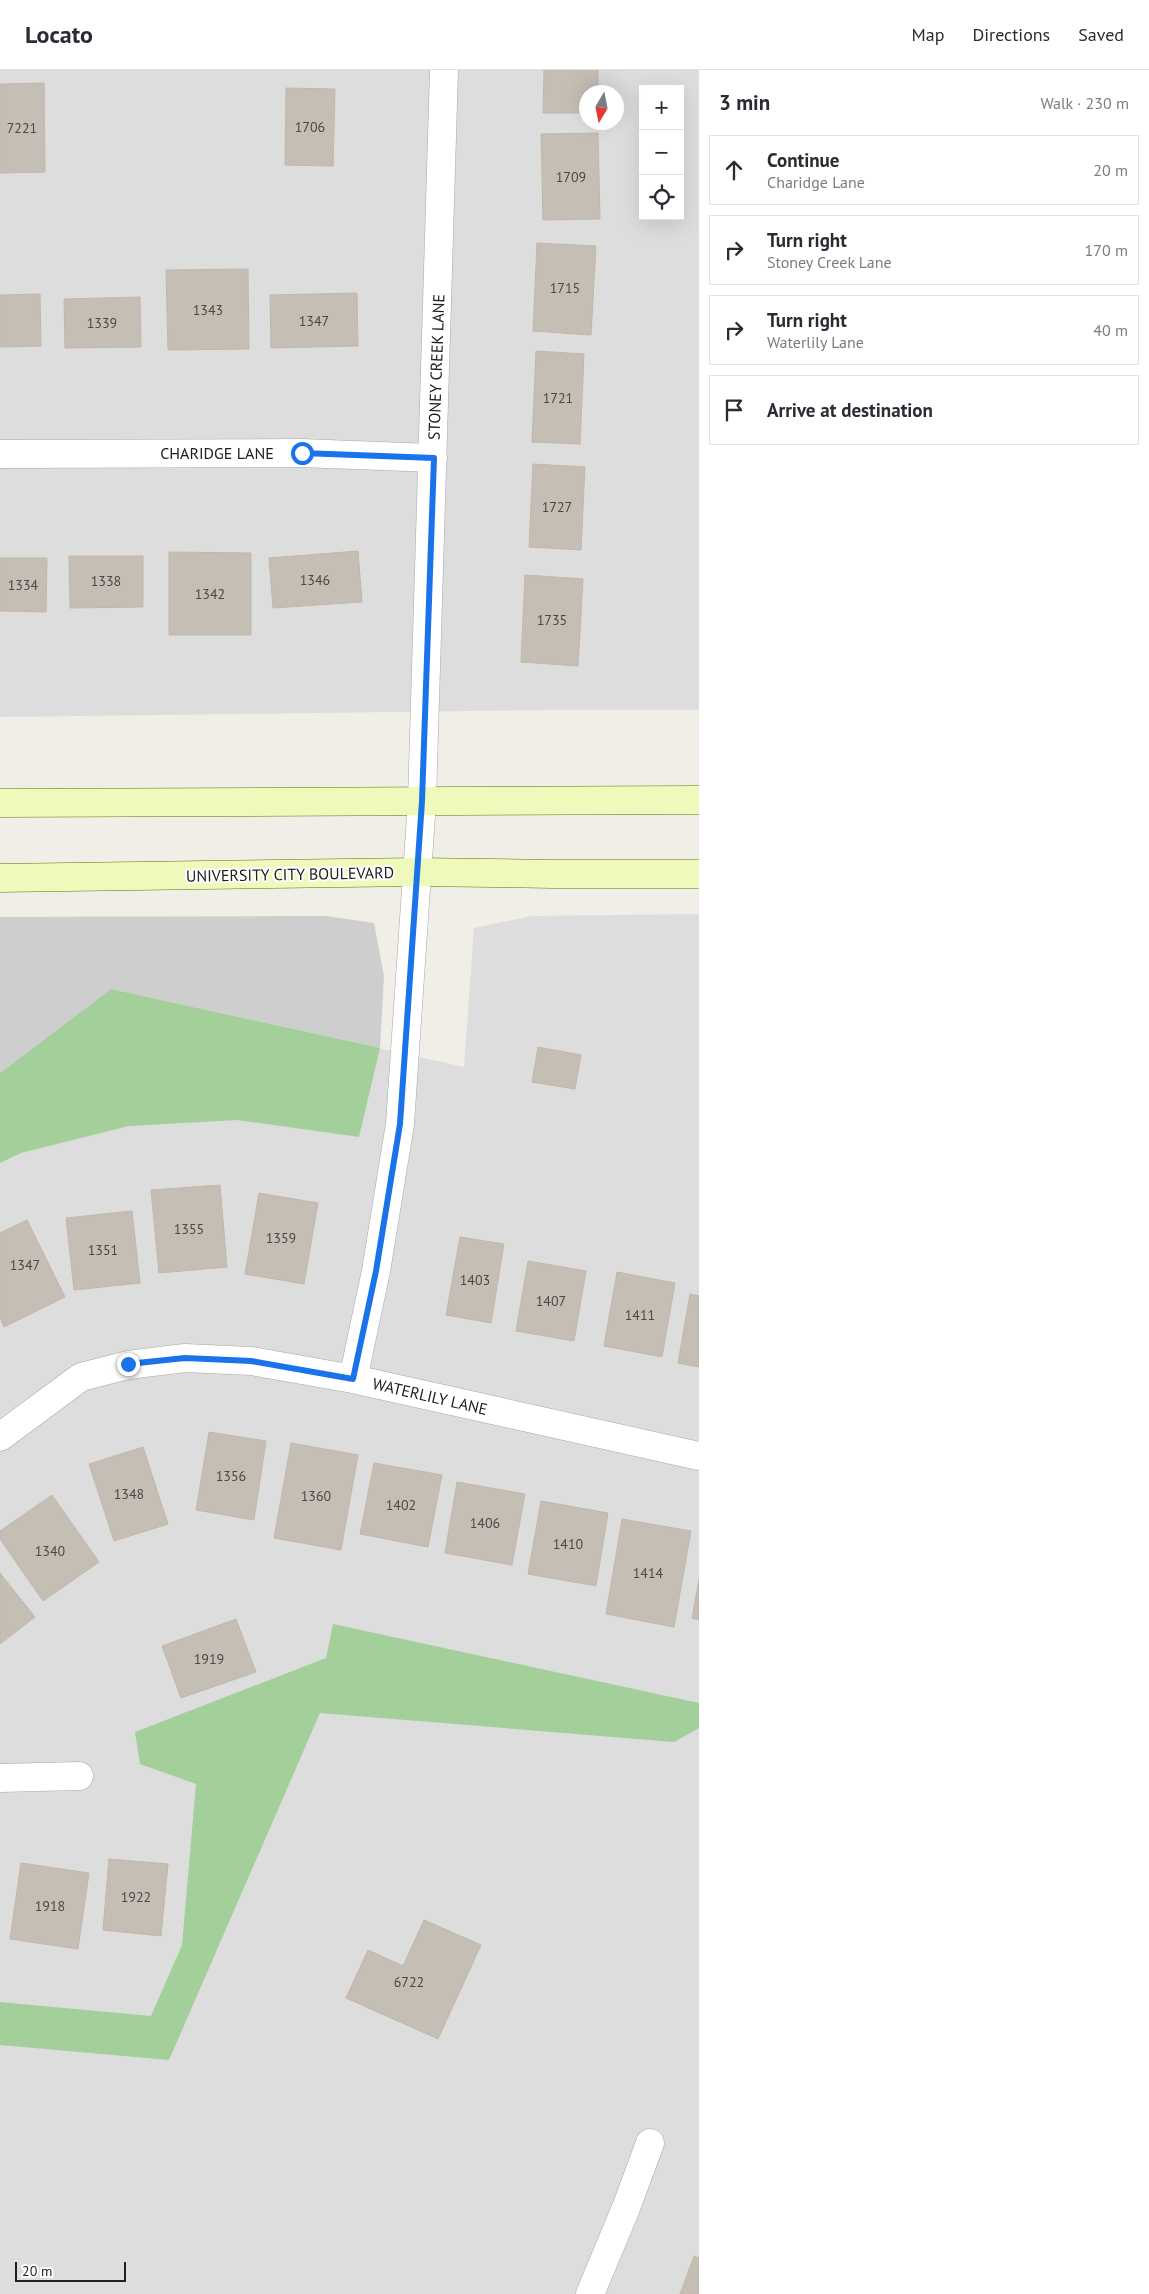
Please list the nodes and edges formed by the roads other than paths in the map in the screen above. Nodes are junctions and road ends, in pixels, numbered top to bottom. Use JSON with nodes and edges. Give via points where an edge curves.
{"nodes":[{"id":1,"x":444,"y":70,"type":"edge"},
{"id":2,"x":0,"y":454,"type":"edge"},
{"id":3,"x":434,"y":458,"type":"junction"},
{"id":4,"x":699,"y":800,"type":"edge"},
{"id":5,"x":422,"y":801,"type":"junction"},
{"id":6,"x":0,"y":803,"type":"edge"},
{"id":7,"x":416,"y":872,"type":"junction"},
{"id":8,"x":699,"y":874,"type":"edge"},
{"id":9,"x":0,"y":878,"type":"edge"},
{"id":10,"x":353,"y":1379,"type":"junction"},
{"id":11,"x":0,"y":1437,"type":"edge"},
{"id":12,"x":699,"y":1456,"type":"edge"},
{"id":13,"x":79,"y":1776,"type":"dead end"},
{"id":14,"x":0,"y":1778,"type":"edge"},
{"id":15,"x":650,"y":2143,"type":"dead end"},
{"id":16,"x":590,"y":2294,"type":"edge"}],
"edges":[{"from":1,"to":3,"type":"street","name":"STONEY CREEK LANE"},
{"from":2,"to":3,"type":"street","name":"CHARIDGE LANE","via":[[302,453]]},
{"from":3,"to":5,"type":"street","name":"STONEY CREEK LANE"},
{"from":4,"to":5,"type":"main road"},
{"from":5,"to":6,"type":"main road"},
{"from":5,"to":7,"type":"street","name":"STONEY CREEK LANE"},
{"from":7,"to":8,"type":"main road","name":"UNIVERSITY CITY BOULEVARD"},
{"from":7,"to":9,"type":"main road","name":"UNIVERSITY CITY BOULEVARD"},
{"from":7,"to":10,"type":"street","name":"STONEY CREEK LANE","via":[[400,1124],[376,1271]]},
{"from":10,"to":11,"type":"street","name":"WATERLILY LANE","via":[[251,1361],[185,1358],[128,1364],[81,1377]]},
{"from":10,"to":12,"type":"street","name":"WATERLILY LANE"},
{"from":13,"to":14,"type":"street"},
{"from":15,"to":16,"type":"street"}]}
